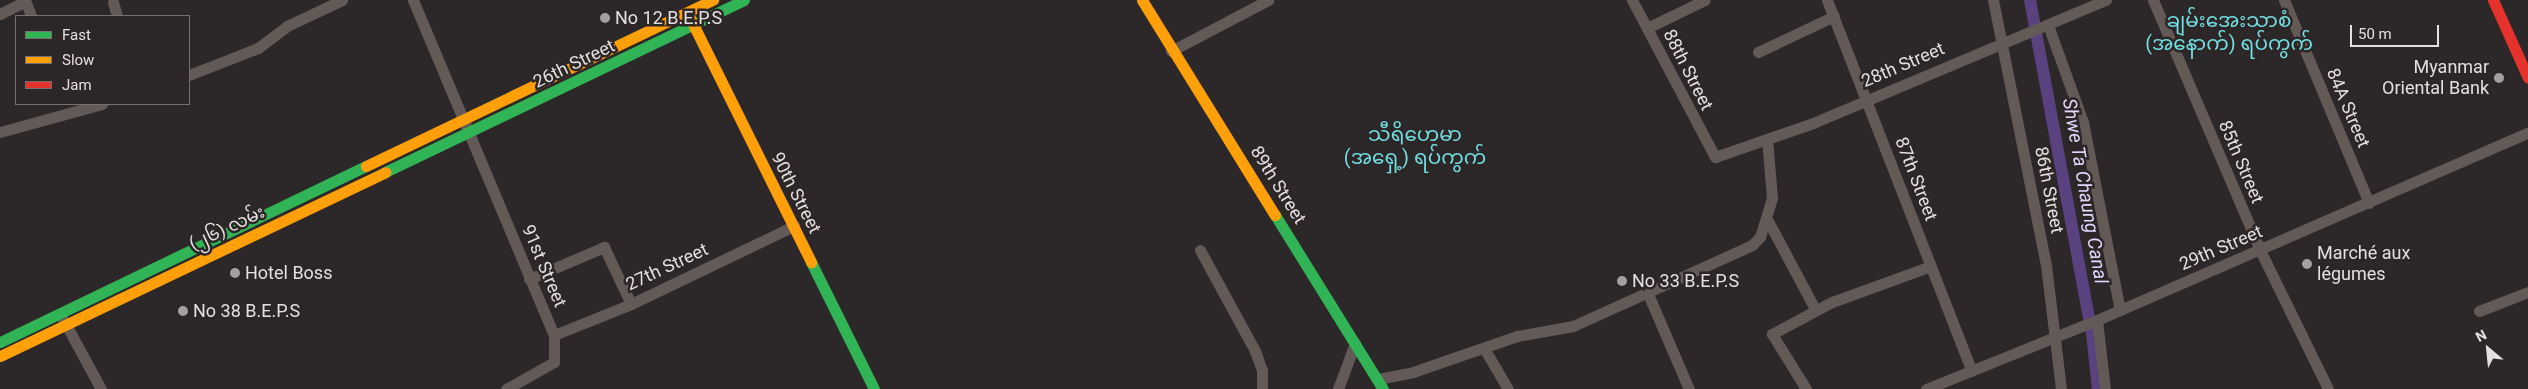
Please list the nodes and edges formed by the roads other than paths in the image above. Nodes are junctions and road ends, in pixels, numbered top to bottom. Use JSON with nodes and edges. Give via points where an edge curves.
{"nodes":[{"id":1,"x":25,"y":0,"type":"edge"},
{"id":2,"x":342,"y":0,"type":"edge"},
{"id":3,"x":413,"y":0,"type":"edge"},
{"id":4,"x":713,"y":0,"type":"edge"},
{"id":5,"x":744,"y":0,"type":"edge"},
{"id":6,"x":1142,"y":0,"type":"edge"},
{"id":7,"x":1268,"y":0,"type":"edge"},
{"id":8,"x":1632,"y":0,"type":"edge"},
{"id":9,"x":1705,"y":0,"type":"edge"},
{"id":10,"x":1827,"y":0,"type":"edge"},
{"id":11,"x":1993,"y":0,"type":"edge"},
{"id":12,"x":2106,"y":0,"type":"edge"},
{"id":13,"x":2153,"y":0,"type":"edge"},
{"id":14,"x":2284,"y":0,"type":"edge"},
{"id":15,"x":2493,"y":0,"type":"edge"},
{"id":16,"x":113,"y":2,"type":"dead end"},
{"id":17,"x":687,"y":13,"type":"junction"},
{"id":18,"x":0,"y":14,"type":"edge"},
{"id":19,"x":31,"y":15,"type":"edge"},
{"id":20,"x":117,"y":15,"type":"edge"},
{"id":21,"x":1834,"y":16,"type":"junction"},
{"id":22,"x":694,"y":25,"type":"junction"},
{"id":23,"x":2042,"y":27,"type":"junction"},
{"id":24,"x":1646,"y":28,"type":"junction"},
{"id":25,"x":2001,"y":42,"type":"junction"},
{"id":26,"x":1171,"y":51,"type":"junction"},
{"id":27,"x":1758,"y":52,"type":"dead end"},
{"id":28,"x":190,"y":75,"type":"edge"},
{"id":29,"x":2528,"y":78,"type":"edge"},
{"id":30,"x":1867,"y":100,"type":"junction"},
{"id":31,"x":94,"y":105,"type":"edge"},
{"id":32,"x":64,"y":109,"type":"edge"},
{"id":33,"x":464,"y":120,"type":"junction"},
{"id":34,"x":0,"y":132,"type":"edge"},
{"id":35,"x":470,"y":133,"type":"junction"},
{"id":36,"x":2528,"y":133,"type":"edge"},
{"id":37,"x":1768,"y":139,"type":"junction"},
{"id":38,"x":1712,"y":156,"type":"joint"},
{"id":39,"x":2369,"y":202,"type":"junction"},
{"id":40,"x":1766,"y":219,"type":"junction"},
{"id":41,"x":794,"y":226,"type":"junction"},
{"id":42,"x":234,"y":231,"type":"junction"},
{"id":43,"x":239,"y":242,"type":"junction"},
{"id":44,"x":1200,"y":250,"type":"dead end"},
{"id":45,"x":2260,"y":250,"type":"junction"},
{"id":46,"x":1931,"y":266,"type":"junction"},
{"id":47,"x":529,"y":279,"type":"junction"},
{"id":48,"x":2528,"y":292,"type":"edge"},
{"id":49,"x":1648,"y":294,"type":"junction"},
{"id":50,"x":631,"y":304,"type":"junction"},
{"id":51,"x":1815,"y":309,"type":"junction"},
{"id":52,"x":2120,"y":310,"type":"junction"},
{"id":53,"x":2479,"y":311,"type":"dead end"},
{"id":54,"x":59,"y":313,"type":"junction"},
{"id":55,"x":2097,"y":320,"type":"junction"},
{"id":56,"x":66,"y":324,"type":"junction"},
{"id":57,"x":554,"y":336,"type":"junction"},
{"id":58,"x":2056,"y":338,"type":"junction"},
{"id":59,"x":0,"y":342,"type":"edge"},
{"id":60,"x":1355,"y":343,"type":"junction"},
{"id":61,"x":1485,"y":350,"type":"junction"},
{"id":62,"x":0,"y":356,"type":"edge"},
{"id":63,"x":1972,"y":371,"type":"junction"},
{"id":64,"x":1380,"y":384,"type":"edge"},
{"id":65,"x":101,"y":389,"type":"edge"},
{"id":66,"x":506,"y":389,"type":"edge"},
{"id":67,"x":874,"y":389,"type":"edge"},
{"id":68,"x":1262,"y":389,"type":"edge"},
{"id":69,"x":1338,"y":389,"type":"edge"},
{"id":70,"x":1508,"y":389,"type":"edge"},
{"id":71,"x":1689,"y":389,"type":"edge"},
{"id":72,"x":1806,"y":389,"type":"edge"},
{"id":73,"x":1926,"y":389,"type":"edge"},
{"id":74,"x":2061,"y":389,"type":"edge"},
{"id":75,"x":2105,"y":389,"type":"edge"},
{"id":76,"x":2328,"y":389,"type":"edge"}],
"edges":[{"from":1,"to":18,"type":"street"},
{"from":1,"to":19,"type":"street"},
{"from":2,"to":28,"type":"street","via":[[287,26],[258,48]]},
{"from":3,"to":33,"type":"street","name":"91st Street"},
{"from":4,"to":17,"type":"main road"},
{"from":5,"to":22,"type":"main road"},
{"from":6,"to":26,"type":"main road","name":"89th Street"},
{"from":7,"to":26,"type":"street"},
{"from":8,"to":24,"type":"street","name":"88th Street"},
{"from":9,"to":24,"type":"street"},
{"from":10,"to":21,"type":"street","name":"87th Street"},
{"from":11,"to":25,"type":"street","name":"86th Street"},
{"from":12,"to":23,"type":"street","name":"28th Street"},
{"from":13,"to":45,"type":"street","name":"85th Street"},
{"from":14,"to":39,"type":"street","name":"84A Street"},
{"from":15,"to":29,"type":"main road"},
{"from":16,"to":20,"type":"street"},
{"from":17,"to":22,"type":"main road","name":"90th Street"},
{"from":17,"to":33,"type":"main road","name":"26th Street"},
{"from":21,"to":27,"type":"street"},
{"from":21,"to":30,"type":"street","name":"87th Street"},
{"from":22,"to":35,"type":"main road","name":"26th Street"},
{"from":22,"to":41,"type":"main road","name":"90th Street"},
{"from":23,"to":25,"type":"street","name":"28th Street"},
{"from":23,"to":52,"type":"street","via":[[2083,122]]},
{"from":24,"to":38,"type":"street","name":"88th Street"},
{"from":25,"to":30,"type":"street","name":"28th Street"},
{"from":25,"to":58,"type":"street","name":"86th Street","via":[[2046,265]]},
{"from":26,"to":60,"type":"main road","name":"89th Street"},
{"from":30,"to":37,"type":"street","name":"28th Street"},
{"from":30,"to":46,"type":"street","name":"87th Street"},
{"from":31,"to":32,"type":"street"},
{"from":32,"to":34,"type":"street"},
{"from":33,"to":35,"type":"street","name":"91st Street"},
{"from":33,"to":42,"type":"main road","name":"(၂၆) လမ်း"},
{"from":35,"to":43,"type":"main road","name":"(၂၆) လမ်း"},
{"from":35,"to":47,"type":"street","name":"91st Street"},
{"from":36,"to":39,"type":"street","name":"29th Street"},
{"from":37,"to":38,"type":"street","name":"28th Street"},
{"from":37,"to":40,"type":"street","via":[[1772,198]]},
{"from":39,"to":45,"type":"street","name":"29th Street"},
{"from":40,"to":49,"type":"street","via":[[1760,238],[1752,245]]},
{"from":40,"to":51,"type":"street"},
{"from":41,"to":50,"type":"street","name":"27th Street"},
{"from":41,"to":67,"type":"main road","name":"90th Street"},
{"from":42,"to":43,"type":"main road"},
{"from":42,"to":54,"type":"main road","name":"(၂၆) လမ်း"},
{"from":43,"to":56,"type":"main road","name":"(၂၆) လမ်း"},
{"from":44,"to":68,"type":"street","via":[[1255,351],[1262,370]]},
{"from":45,"to":52,"type":"street","name":"29th Street"},
{"from":45,"to":76,"type":"street","name":"85th Street"},
{"from":46,"to":51,"type":"street"},
{"from":46,"to":63,"type":"street","name":"87th Street"},
{"from":47,"to":50,"type":"street","via":[[604,248]]},
{"from":47,"to":57,"type":"street","name":"91st Street"},
{"from":48,"to":53,"type":"street"},
{"from":49,"to":61,"type":"street","via":[[1573,326],[1517,336]]},
{"from":49,"to":71,"type":"street"},
{"from":50,"to":57,"type":"street","name":"27th Street"},
{"from":51,"to":72,"type":"street","via":[[1772,334]]},
{"from":52,"to":55,"type":"street","name":"29th Street"},
{"from":54,"to":56,"type":"street"},
{"from":54,"to":59,"type":"main road","name":"(၂၆) လမ်း"},
{"from":55,"to":58,"type":"street","name":"29th Street"},
{"from":55,"to":75,"type":"street"},
{"from":56,"to":62,"type":"main road","name":"(၂၆) လမ်း"},
{"from":56,"to":65,"type":"street"},
{"from":57,"to":66,"type":"street","name":"91st Street","via":[[554,362]]},
{"from":58,"to":63,"type":"street","name":"29th Street"},
{"from":58,"to":74,"type":"street","name":"86th Street"},
{"from":60,"to":64,"type":"main road","name":"89th Street"},
{"from":60,"to":69,"type":"street"},
{"from":61,"to":64,"type":"street"},
{"from":61,"to":70,"type":"street"},
{"from":63,"to":73,"type":"street","name":"29th Street"}]}
